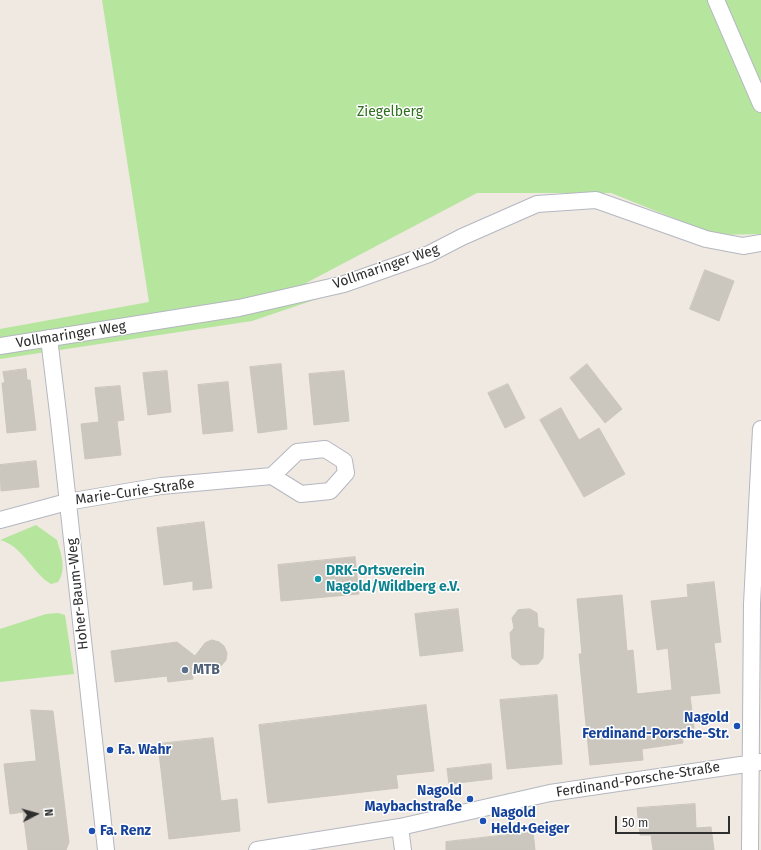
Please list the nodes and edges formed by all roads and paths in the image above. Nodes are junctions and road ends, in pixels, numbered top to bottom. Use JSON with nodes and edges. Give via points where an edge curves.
{"nodes":[{"id":1,"x":716,"y":0,"type":"edge"},
{"id":2,"x":761,"y":104,"type":"edge"},
{"id":3,"x":761,"y":243,"type":"edge"},
{"id":4,"x":49,"y":338,"type":"junction"},
{"id":5,"x":0,"y":346,"type":"edge"},
{"id":6,"x":761,"y":429,"type":"edge"},
{"id":7,"x":272,"y":476,"type":"dead end"},
{"id":8,"x":67,"y":502,"type":"junction"},
{"id":9,"x":0,"y":520,"type":"edge"},
{"id":10,"x":756,"y":763,"type":"edge"},
{"id":11,"x":400,"y":827,"type":"junction"},
{"id":12,"x":106,"y":850,"type":"edge"},
{"id":13,"x":257,"y":850,"type":"edge"},
{"id":14,"x":404,"y":850,"type":"edge"},
{"id":15,"x":750,"y":850,"type":"edge"}],
"edges":[{"from":1,"to":2,"type":"street"},
{"from":3,"to":4,"type":"street","name":"Vollmaringer Weg","via":[[743,246],[706,239],[596,200],[537,204],[429,254],[344,284],[239,308]]},
{"from":4,"to":5,"type":"street","name":"Vollmaringer Weg"},
{"from":4,"to":8,"type":"street","name":"Hoher-Baum-Weg"},
{"from":6,"to":10,"type":"street","via":[[752,604]]},
{"from":7,"to":8,"type":"street","name":"Marie-Curie-Straße","via":[[160,486]]},
{"from":8,"to":9,"type":"street","name":"Marie-Curie-Straße"},
{"from":8,"to":12,"type":"street","name":"Hoher-Baum-Weg"},
{"from":10,"to":11,"type":"street","name":"Ferdinand-Porsche-Straße","via":[[550,793]]},
{"from":10,"to":15,"type":"street"},
{"from":11,"to":13,"type":"street","name":"Ferdinand-Porsche-Straße"},
{"from":11,"to":14,"type":"street"}]}
